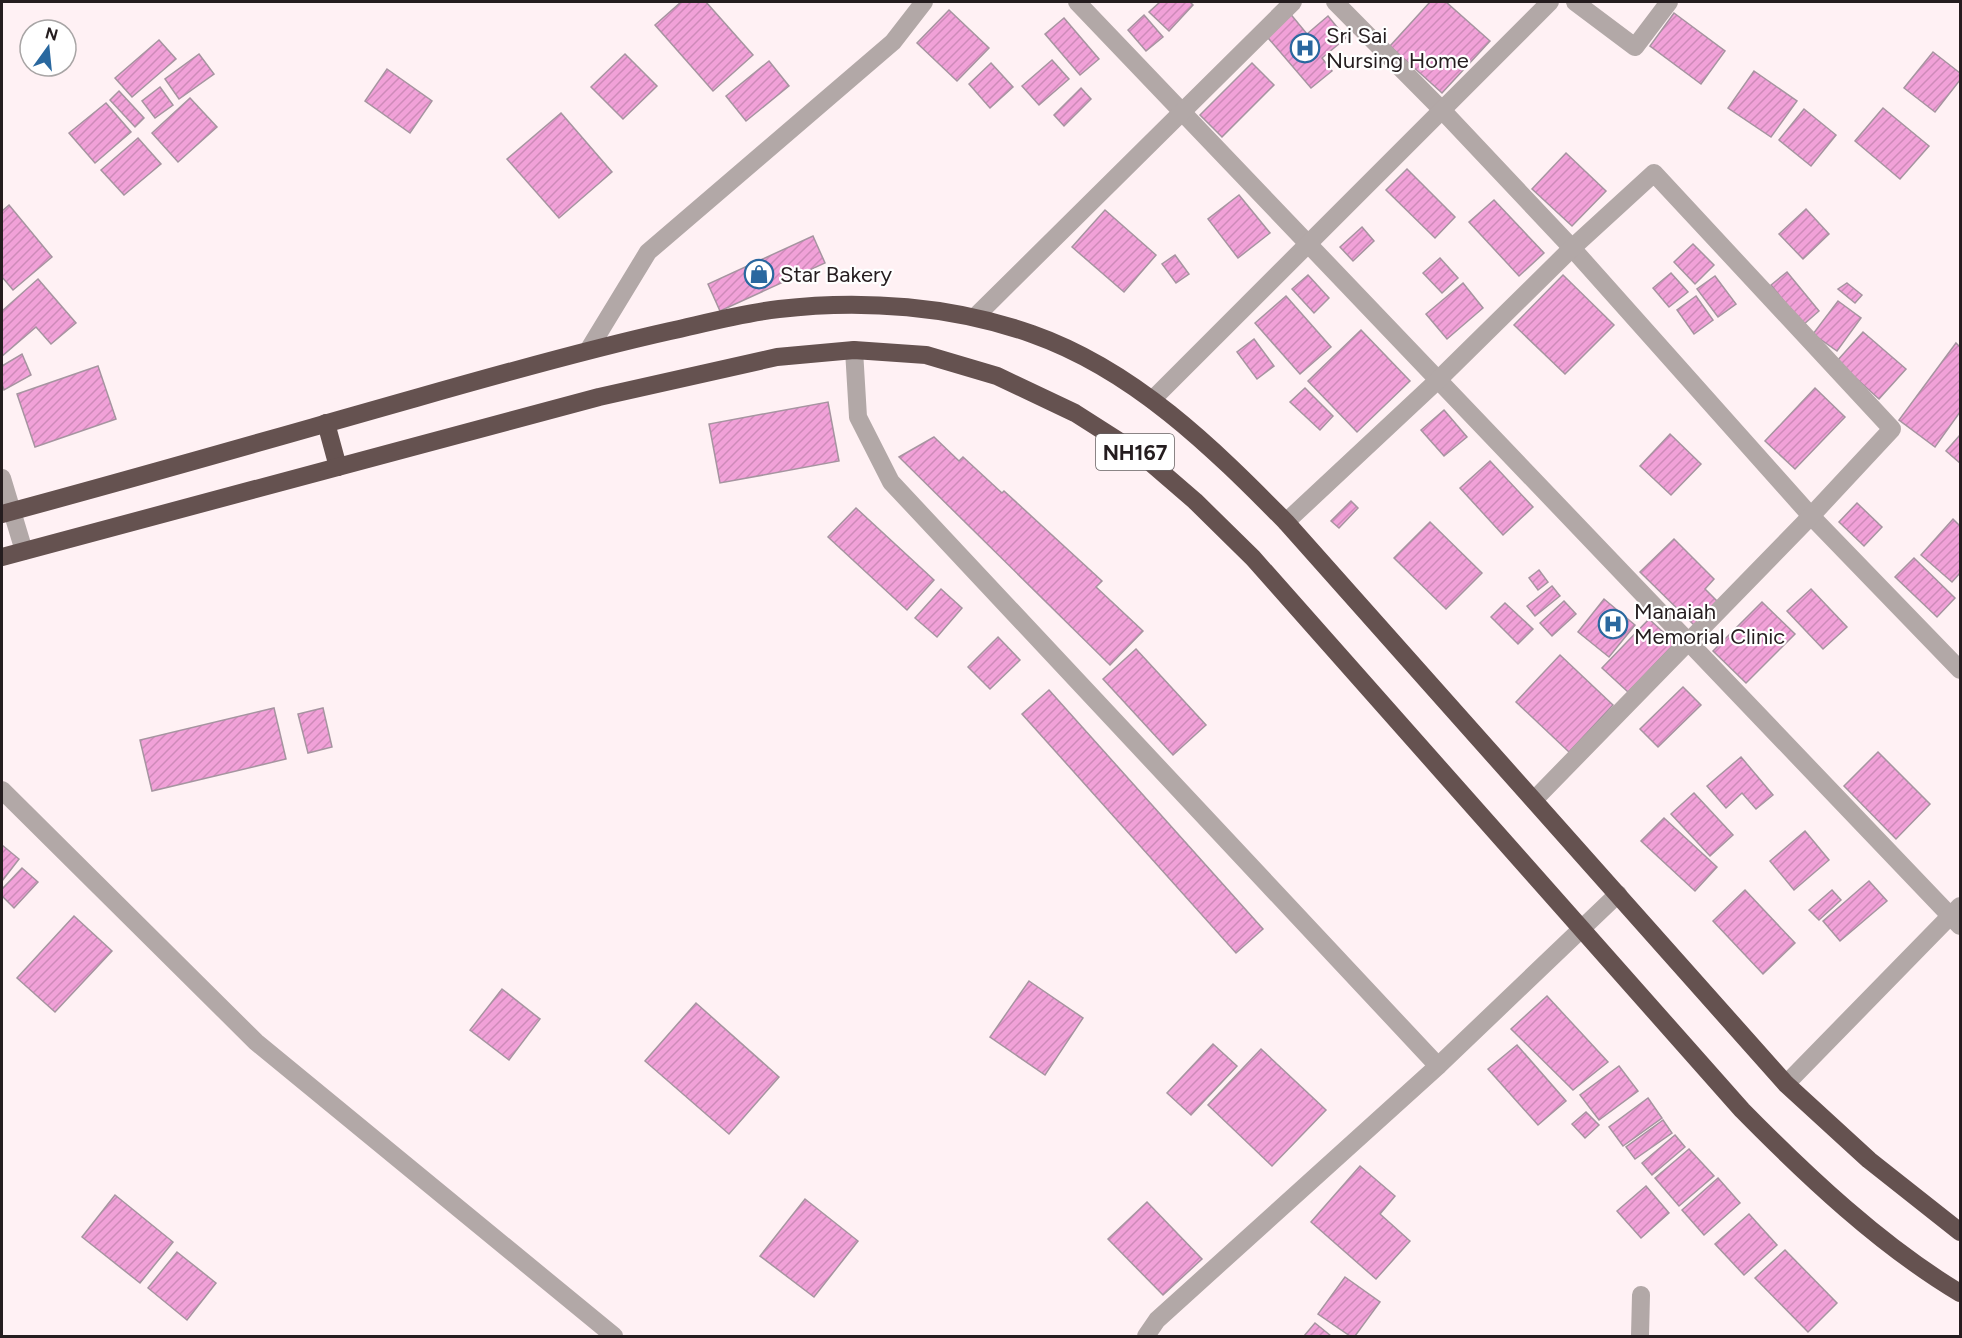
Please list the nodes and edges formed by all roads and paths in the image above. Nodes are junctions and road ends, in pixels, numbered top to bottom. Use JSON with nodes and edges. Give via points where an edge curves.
{"nodes":[{"id":1,"x":924,"y":2,"type":"edge"},
{"id":2,"x":1077,"y":2,"type":"edge"},
{"id":3,"x":1293,"y":2,"type":"edge"},
{"id":4,"x":1335,"y":2,"type":"edge"},
{"id":5,"x":1550,"y":2,"type":"edge"},
{"id":6,"x":1575,"y":2,"type":"edge"},
{"id":7,"x":1670,"y":2,"type":"edge"},
{"id":8,"x":1441,"y":109,"type":"junction"},
{"id":9,"x":1181,"y":111,"type":"junction"},
{"id":10,"x":1307,"y":243,"type":"junction"},
{"id":11,"x":1572,"y":248,"type":"junction"},
{"id":12,"x":976,"y":316,"type":"junction"},
{"id":13,"x":589,"y":349,"type":"junction"},
{"id":14,"x":854,"y":350,"type":"junction"},
{"id":15,"x":1438,"y":380,"type":"junction"},
{"id":16,"x":1152,"y":400,"type":"junction"},
{"id":17,"x":326,"y":423,"type":"junction"},
{"id":18,"x":338,"y":467,"type":"junction"},
{"id":19,"x":2,"y":478,"type":"edge"},
{"id":20,"x":7,"y":512,"type":"edge"},
{"id":21,"x":1811,"y":516,"type":"junction"},
{"id":22,"x":1286,"y":522,"type":"junction"},
{"id":23,"x":24,"y":550,"type":"junction"},
{"id":24,"x":2,"y":557,"type":"edge"},
{"id":25,"x":1689,"y":642,"type":"junction"},
{"id":26,"x":1960,"y":670,"type":"edge"},
{"id":27,"x":2,"y":790,"type":"edge"},
{"id":28,"x":1534,"y":800,"type":"junction"},
{"id":29,"x":1618,"y":894,"type":"junction"},
{"id":30,"x":1957,"y":916,"type":"edge"},
{"id":31,"x":1582,"y":929,"type":"junction"},
{"id":32,"x":1438,"y":1066,"type":"junction"},
{"id":33,"x":1786,"y":1084,"type":"junction"},
{"id":34,"x":1960,"y":1232,"type":"edge"},
{"id":35,"x":1960,"y":1293,"type":"edge"},
{"id":36,"x":1641,"y":1295,"type":"dead end"},
{"id":37,"x":614,"y":1336,"type":"edge"},
{"id":38,"x":1146,"y":1336,"type":"edge"},
{"id":39,"x":1641,"y":1336,"type":"edge"}],
"edges":[{"from":1,"to":13,"type":"street","via":[[893,42],[648,252]]},
{"from":2,"to":9,"type":"street"},
{"from":3,"to":9,"type":"street"},
{"from":4,"to":8,"type":"street"},
{"from":5,"to":8,"type":"street"},
{"from":6,"to":7,"type":"street","via":[[1635,47]]},
{"from":8,"to":10,"type":"street"},
{"from":8,"to":11,"type":"street"},
{"from":9,"to":10,"type":"street"},
{"from":9,"to":12,"type":"street"},
{"from":10,"to":15,"type":"street"},
{"from":10,"to":16,"type":"street"},
{"from":11,"to":15,"type":"street"},
{"from":11,"to":21,"type":"street"},
{"from":11,"to":21,"type":"street","via":[[1654,173],[1893,429]]},
{"from":12,"to":13,"type":"highway","number":"NH167","via":[[850,305],[778,309]]},
{"from":12,"to":16,"type":"highway","number":"NH167","via":[[1035,335],[1098,363]]},
{"from":13,"to":17,"type":"highway","number":"NH167"},
{"from":14,"to":18,"type":"highway","number":"NH167","via":[[777,357],[700,373]]},
{"from":14,"to":31,"type":"highway","number":"NH167","via":[[926,355],[997,376],[1075,413],[1144,457],[1253,558]]},
{"from":14,"to":32,"type":"street","via":[[858,417],[891,482]]},
{"from":15,"to":22,"type":"street"},
{"from":15,"to":25,"type":"street"},
{"from":16,"to":22,"type":"highway","number":"NH167","via":[[1221,456]]},
{"from":17,"to":18,"type":"highway"},
{"from":17,"to":20,"type":"highway","number":"NH167"},
{"from":18,"to":23,"type":"highway","number":"NH167"},
{"from":19,"to":20,"type":"street"},
{"from":20,"to":23,"type":"street"},
{"from":21,"to":25,"type":"street"},
{"from":21,"to":26,"type":"street"},
{"from":22,"to":28,"type":"highway","number":"NH167"},
{"from":23,"to":24,"type":"highway","number":"NH167"},
{"from":25,"to":28,"type":"street"},
{"from":25,"to":30,"type":"street"},
{"from":27,"to":37,"type":"street","via":[[256,1042]]},
{"from":28,"to":29,"type":"highway","number":"NH167"},
{"from":29,"to":31,"type":"street"},
{"from":29,"to":33,"type":"highway","number":"NH167"},
{"from":30,"to":33,"type":"street"},
{"from":31,"to":32,"type":"street"},
{"from":31,"to":35,"type":"highway","number":"NH167","via":[[1794,1163],[1930,1275]]},
{"from":32,"to":38,"type":"street","via":[[1157,1320]]},
{"from":33,"to":34,"type":"highway","number":"NH167","via":[[1869,1160]]},
{"from":36,"to":39,"type":"street"}]}
